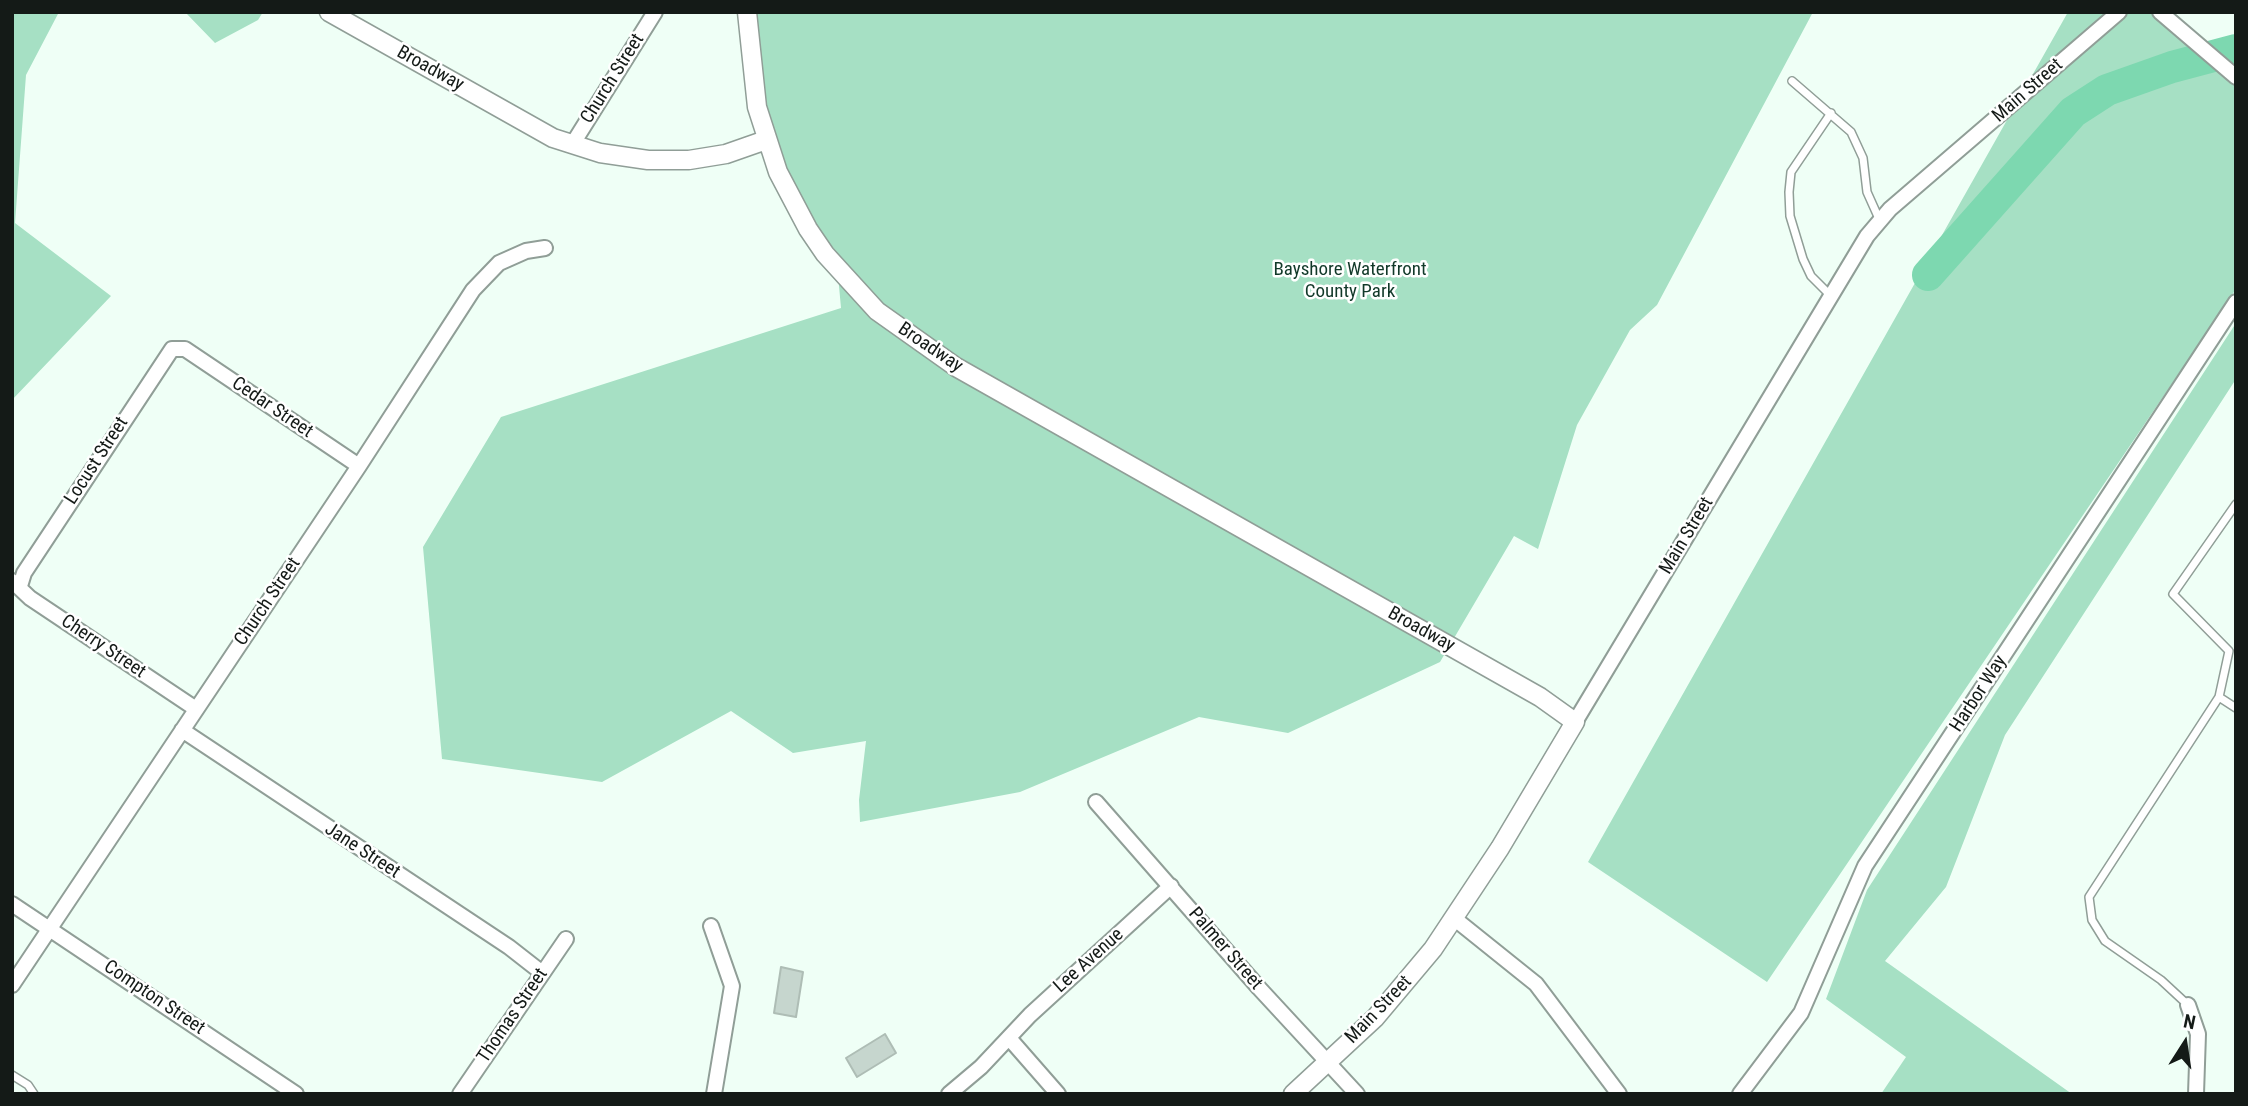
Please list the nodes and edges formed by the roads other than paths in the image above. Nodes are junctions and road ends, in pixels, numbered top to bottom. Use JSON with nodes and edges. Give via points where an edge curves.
{"nodes":[{"id":1,"x":329,"y":12,"type":"edge"},
{"id":2,"x":655,"y":12,"type":"edge"},
{"id":3,"x":747,"y":12,"type":"edge"},
{"id":4,"x":2119,"y":12,"type":"edge"},
{"id":5,"x":2160,"y":12,"type":"edge"},
{"id":6,"x":2233,"y":75,"type":"edge"},
{"id":7,"x":1792,"y":81,"type":"dead end"},
{"id":8,"x":1831,"y":113,"type":"junction"},
{"id":9,"x":766,"y":140,"type":"junction"},
{"id":10,"x":572,"y":145,"type":"junction"},
{"id":11,"x":1880,"y":220,"type":"junction"},
{"id":12,"x":545,"y":248,"type":"dead end"},
{"id":13,"x":1830,"y":295,"type":"junction"},
{"id":14,"x":2236,"y":302,"type":"edge"},
{"id":15,"x":185,"y":349,"type":"joint"},
{"id":16,"x":359,"y":466,"type":"junction"},
{"id":17,"x":2236,"y":504,"type":"edge"},
{"id":18,"x":16,"y":583,"type":"edge"},
{"id":19,"x":2219,"y":697,"type":"junction"},
{"id":20,"x":2236,"y":708,"type":"edge"},
{"id":21,"x":197,"y":709,"type":"junction"},
{"id":22,"x":1575,"y":722,"type":"junction"},
{"id":23,"x":182,"y":730,"type":"junction"},
{"id":24,"x":1096,"y":802,"type":"dead end"},
{"id":25,"x":1171,"y":886,"type":"junction"},
{"id":26,"x":12,"y":904,"type":"edge"},
{"id":27,"x":1455,"y":919,"type":"junction"},
{"id":28,"x":711,"y":926,"type":"dead end"},
{"id":29,"x":49,"y":929,"type":"junction"},
{"id":30,"x":566,"y":939,"type":"dead end"},
{"id":31,"x":541,"y":972,"type":"junction"},
{"id":32,"x":12,"y":985,"type":"edge"},
{"id":33,"x":2188,"y":1005,"type":"joint"},
{"id":34,"x":1009,"y":1038,"type":"junction"},
{"id":35,"x":1328,"y":1062,"type":"junction"},
{"id":36,"x":12,"y":1075,"type":"edge"},
{"id":37,"x":34,"y":1094,"type":"edge"},
{"id":38,"x":296,"y":1094,"type":"edge"},
{"id":39,"x":460,"y":1094,"type":"edge"},
{"id":40,"x":714,"y":1094,"type":"edge"},
{"id":41,"x":949,"y":1094,"type":"edge"},
{"id":42,"x":1058,"y":1094,"type":"edge"},
{"id":43,"x":1293,"y":1094,"type":"edge"},
{"id":44,"x":1357,"y":1094,"type":"edge"},
{"id":45,"x":1619,"y":1094,"type":"edge"},
{"id":46,"x":1740,"y":1094,"type":"edge"},
{"id":47,"x":2196,"y":1094,"type":"edge"}],
"edges":[{"from":1,"to":10,"type":"street","name":"Broadway"},
{"from":2,"to":10,"type":"street","name":"Church Street"},
{"from":3,"to":9,"type":"street","via":[[752,79]]},
{"from":4,"to":11,"type":"street","name":"Main Street"},
{"from":5,"to":6,"type":"street"},
{"from":7,"to":8,"type":"lane"},
{"from":8,"to":11,"type":"lane","via":[[1851,132],[1863,158],[1867,192]]},
{"from":8,"to":13,"type":"lane","via":[[1791,172],[1789,192],[1790,216],[1803,259],[1811,276]]},
{"from":9,"to":10,"type":"street","name":"Broadway","via":[[689,160],[622,157]]},
{"from":9,"to":22,"type":"street","name":"Broadway","via":[[788,194],[825,254],[877,311],[914,340],[1540,697]]},
{"from":11,"to":13,"type":"street","name":"Main Street"},
{"from":12,"to":16,"type":"street","name":"Church Street","via":[[499,263],[482,279]]},
{"from":13,"to":22,"type":"street","name":"Main Street"},
{"from":14,"to":46,"type":"street","name":"Harbor Way","via":[[1865,866],[1801,1013]]},
{"from":15,"to":16,"type":"street","name":"Cedar Street"},
{"from":15,"to":18,"type":"street","name":"Locust Street","via":[[172,349],[161,364]]},
{"from":16,"to":21,"type":"street","name":"Church Street"},
{"from":17,"to":19,"type":"lane","via":[[2173,594],[2229,651]]},
{"from":18,"to":21,"type":"street","name":"Cherry Street","via":[[30,598]]},
{"from":19,"to":20,"type":"lane"},
{"from":19,"to":33,"type":"lane","via":[[2089,897],[2092,920],[2105,941]]},
{"from":21,"to":23,"type":"street","name":"Church Street"},
{"from":22,"to":27,"type":"street","name":"Main Street"},
{"from":23,"to":29,"type":"street","name":"Church Street"},
{"from":23,"to":31,"type":"street","name":"Jane Street"},
{"from":24,"to":25,"type":"street","name":"Palmer Street"},
{"from":25,"to":34,"type":"street","name":"Lee Avenue"},
{"from":25,"to":35,"type":"street","name":"Palmer Street"},
{"from":26,"to":29,"type":"street","name":"Compton Street"},
{"from":27,"to":35,"type":"street","name":"Main Street","via":[[1406,983]]},
{"from":27,"to":45,"type":"street","via":[[1536,984]]},
{"from":28,"to":40,"type":"street","via":[[732,986]]},
{"from":29,"to":32,"type":"street","name":"Church Street"},
{"from":29,"to":38,"type":"street","name":"Compton Street"},
{"from":30,"to":31,"type":"street","name":"Thomas Street"},
{"from":31,"to":39,"type":"street","name":"Thomas Street"},
{"from":33,"to":47,"type":"street","via":[[2198,1034]]},
{"from":34,"to":41,"type":"street","name":"Lee Avenue"},
{"from":34,"to":42,"type":"street"},
{"from":35,"to":43,"type":"street","name":"Main Street"},
{"from":35,"to":44,"type":"street","name":"Palmer Street"},
{"from":36,"to":37,"type":"lane"}]}
